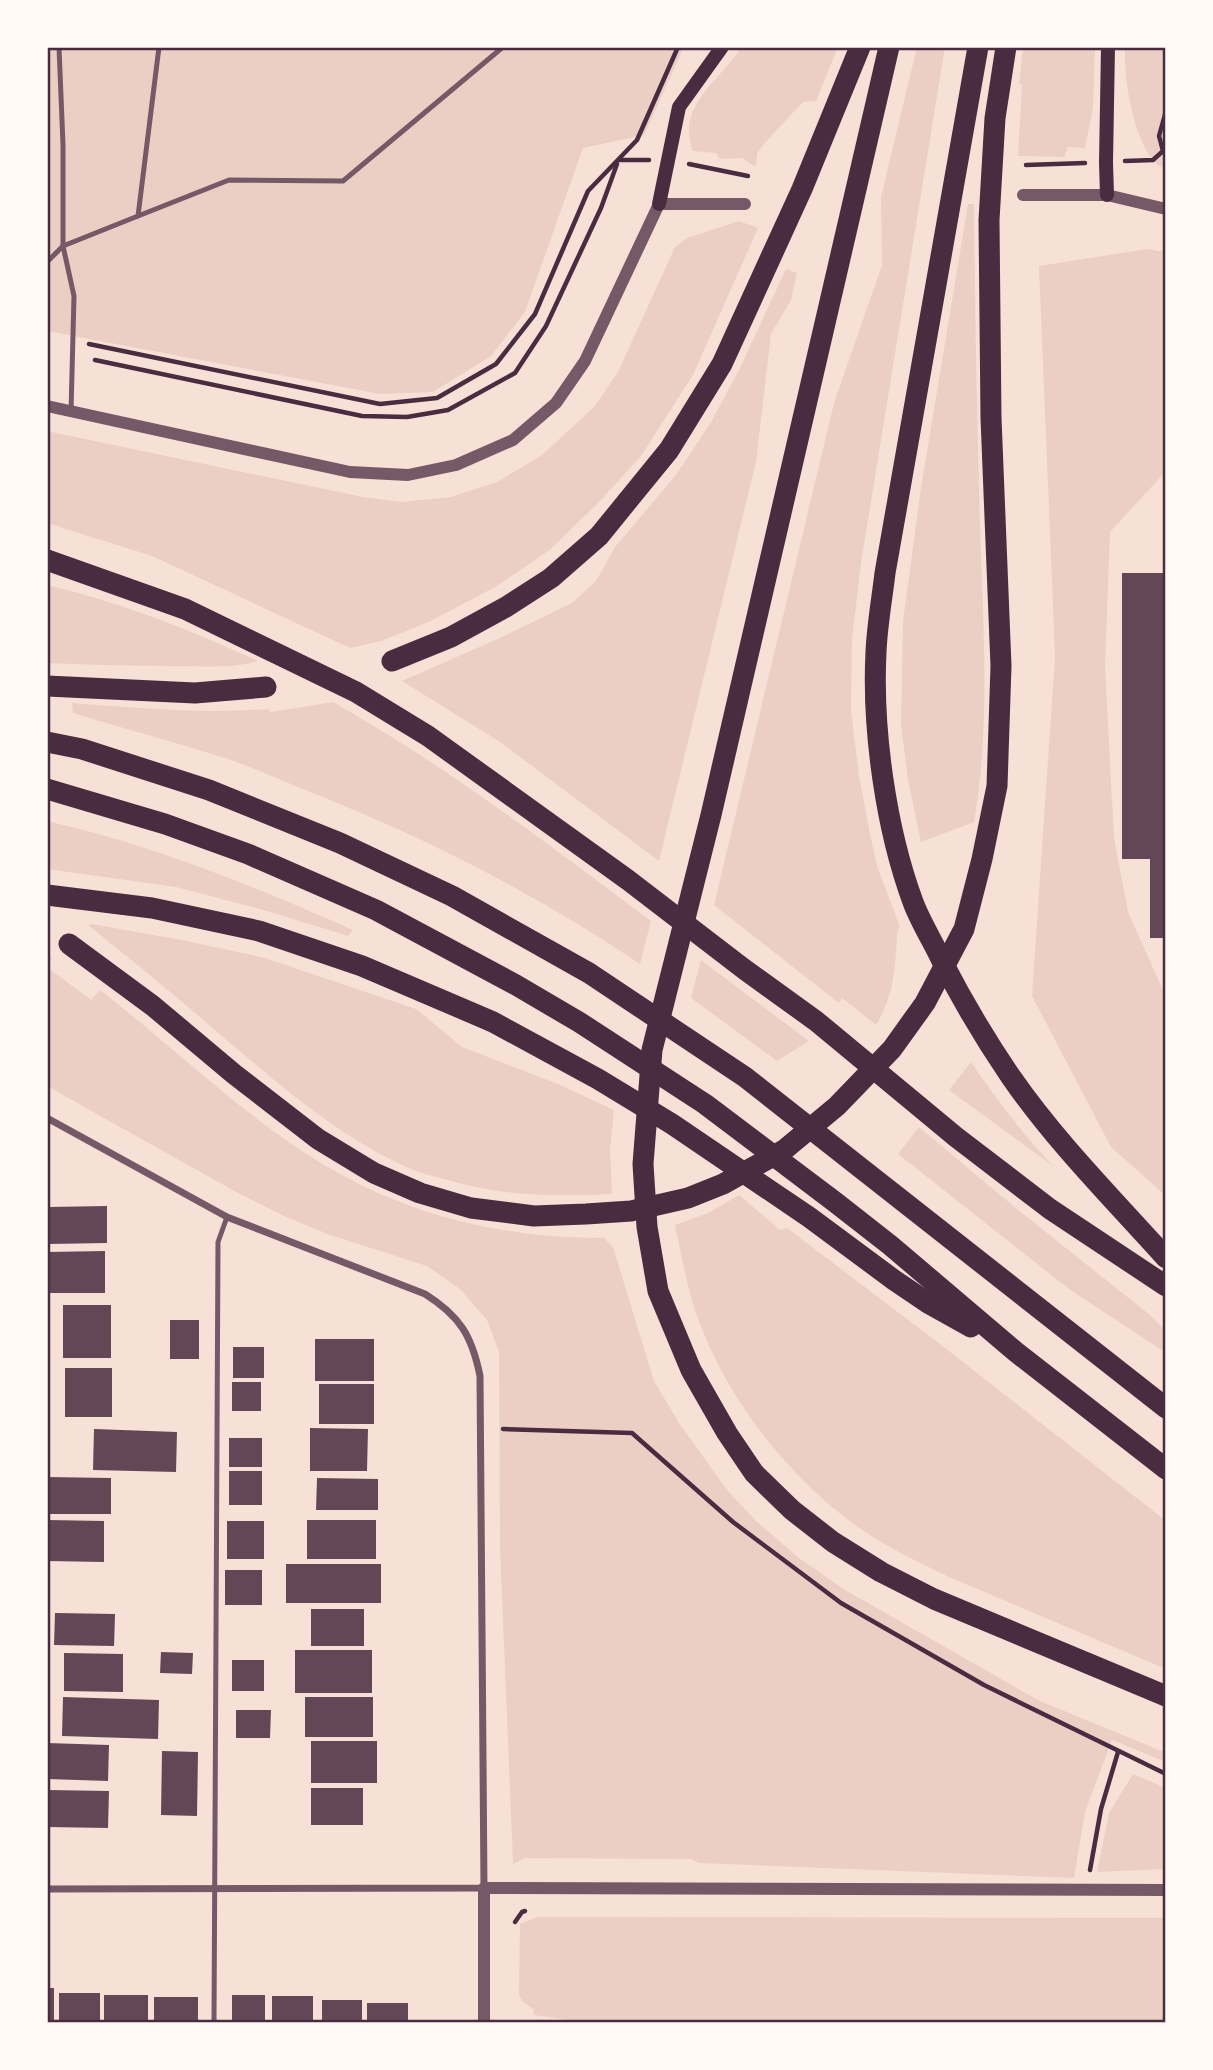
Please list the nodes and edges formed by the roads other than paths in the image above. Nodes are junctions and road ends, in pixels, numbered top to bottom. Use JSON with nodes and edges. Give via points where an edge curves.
{"nodes":[{"id":1,"x":59,"y":47,"type":"edge"},
{"id":2,"x":159,"y":47,"type":"edge"},
{"id":3,"x":503,"y":47,"type":"edge"},
{"id":4,"x":722,"y":47,"type":"edge"},
{"id":5,"x":860,"y":47,"type":"edge"},
{"id":6,"x":889,"y":47,"type":"edge"},
{"id":7,"x":978,"y":47,"type":"edge"},
{"id":8,"x":1006,"y":47,"type":"edge"},
{"id":9,"x":1108,"y":47,"type":"edge"},
{"id":10,"x":1023,"y":195,"type":"dead end"},
{"id":11,"x":1107,"y":195,"type":"junction"},
{"id":12,"x":659,"y":204,"type":"junction"},
{"id":13,"x":745,"y":204,"type":"dead end"},
{"id":14,"x":1166,"y":209,"type":"edge"},
{"id":15,"x":138,"y":216,"type":"junction"},
{"id":16,"x":64,"y":246,"type":"junction"},
{"id":17,"x":47,"y":262,"type":"edge"},
{"id":18,"x":47,"y":406,"type":"edge"},
{"id":19,"x":71,"y":411,"type":"junction"},
{"id":20,"x":47,"y":560,"type":"edge"},
{"id":21,"x":392,"y":662,"type":"dead end"},
{"id":22,"x":47,"y":686,"type":"edge"},
{"id":23,"x":267,"y":687,"type":"dead end"},
{"id":24,"x":47,"y":741,"type":"edge"},
{"id":25,"x":47,"y":789,"type":"edge"},
{"id":26,"x":47,"y":895,"type":"edge"},
{"id":27,"x":69,"y":944,"type":"dead end"},
{"id":28,"x":47,"y":1118,"type":"edge"},
{"id":29,"x":227,"y":1217,"type":"junction"},
{"id":30,"x":1166,"y":1258,"type":"edge"},
{"id":31,"x":1166,"y":1286,"type":"edge"},
{"id":32,"x":1016,"y":1352,"type":"junction"},
{"id":33,"x":1166,"y":1408,"type":"edge"},
{"id":34,"x":1166,"y":1469,"type":"edge"},
{"id":35,"x":1166,"y":1696,"type":"edge"},
{"id":36,"x":484,"y":1888,"type":"junction"},
{"id":37,"x":47,"y":1889,"type":"edge"},
{"id":38,"x":214,"y":1889,"type":"junction"},
{"id":39,"x":1166,"y":1890,"type":"edge"},
{"id":40,"x":214,"y":2023,"type":"edge"},
{"id":41,"x":484,"y":2023,"type":"edge"}],
"edges":[{"from":1,"to":16,"type":"lane"},
{"from":2,"to":15,"type":"lane"},
{"from":3,"to":15,"type":"lane","via":[[342,181],[229,180]]},
{"from":4,"to":12,"type":"main road","via":[[679,107]]},
{"from":5,"to":21,"type":"highway","via":[[802,190],[722,364],[670,450],[599,536],[551,578],[451,637]]},
{"from":6,"to":35,"type":"highway","via":[[652,1050],[643,1164],[647,1227],[658,1291],[691,1370],[754,1473],[792,1510],[881,1572],[934,1600]]},
{"from":7,"to":30,"type":"highway","via":[[885,573],[876,652],[883,781],[913,904],[958,993],[1013,1079],[1077,1160]]},
{"from":8,"to":27,"type":"highway","via":[[995,118],[989,220],[1001,666],[997,786],[964,929],[925,1003],[892,1049],[837,1106],[784,1150],[688,1198],[631,1211],[586,1214],[534,1216],[471,1209],[374,1173],[318,1139]]},
{"from":9,"to":11,"type":"main road"},
{"from":10,"to":11,"type":"street"},
{"from":11,"to":14,"type":"street"},
{"from":12,"to":13,"type":"street"},
{"from":12,"to":19,"type":"street","via":[[585,361],[556,403],[513,440],[456,465],[408,475],[350,472]]},
{"from":15,"to":16,"type":"lane"},
{"from":16,"to":17,"type":"lane"},
{"from":16,"to":19,"type":"lane","via":[[74,296]]},
{"from":18,"to":19,"type":"street"},
{"from":20,"to":31,"type":"highway","via":[[185,608],[356,692],[439,744],[816,1021],[1050,1209]]},
{"from":22,"to":23,"type":"highway","via":[[195,693]]},
{"from":24,"to":33,"type":"highway","via":[[209,790],[340,843],[452,896],[589,973],[745,1077]]},
{"from":25,"to":32,"type":"highway","via":[[248,854],[376,910],[558,1010],[705,1104],[890,1245]]},
{"from":26,"to":32,"type":"highway","via":[[152,908],[258,931],[362,967],[493,1022],[672,1124],[928,1303]]},
{"from":28,"to":29,"type":"street"},
{"from":29,"to":36,"type":"street","via":[[425,1294],[466,1331],[480,1376]]},
{"from":29,"to":38,"type":"lane","via":[[218,1242]]},
{"from":32,"to":34,"type":"highway"},
{"from":36,"to":38,"type":"street"},
{"from":36,"to":39,"type":"street"},
{"from":36,"to":41,"type":"street"},
{"from":37,"to":38,"type":"street"},
{"from":38,"to":40,"type":"lane"}]}
